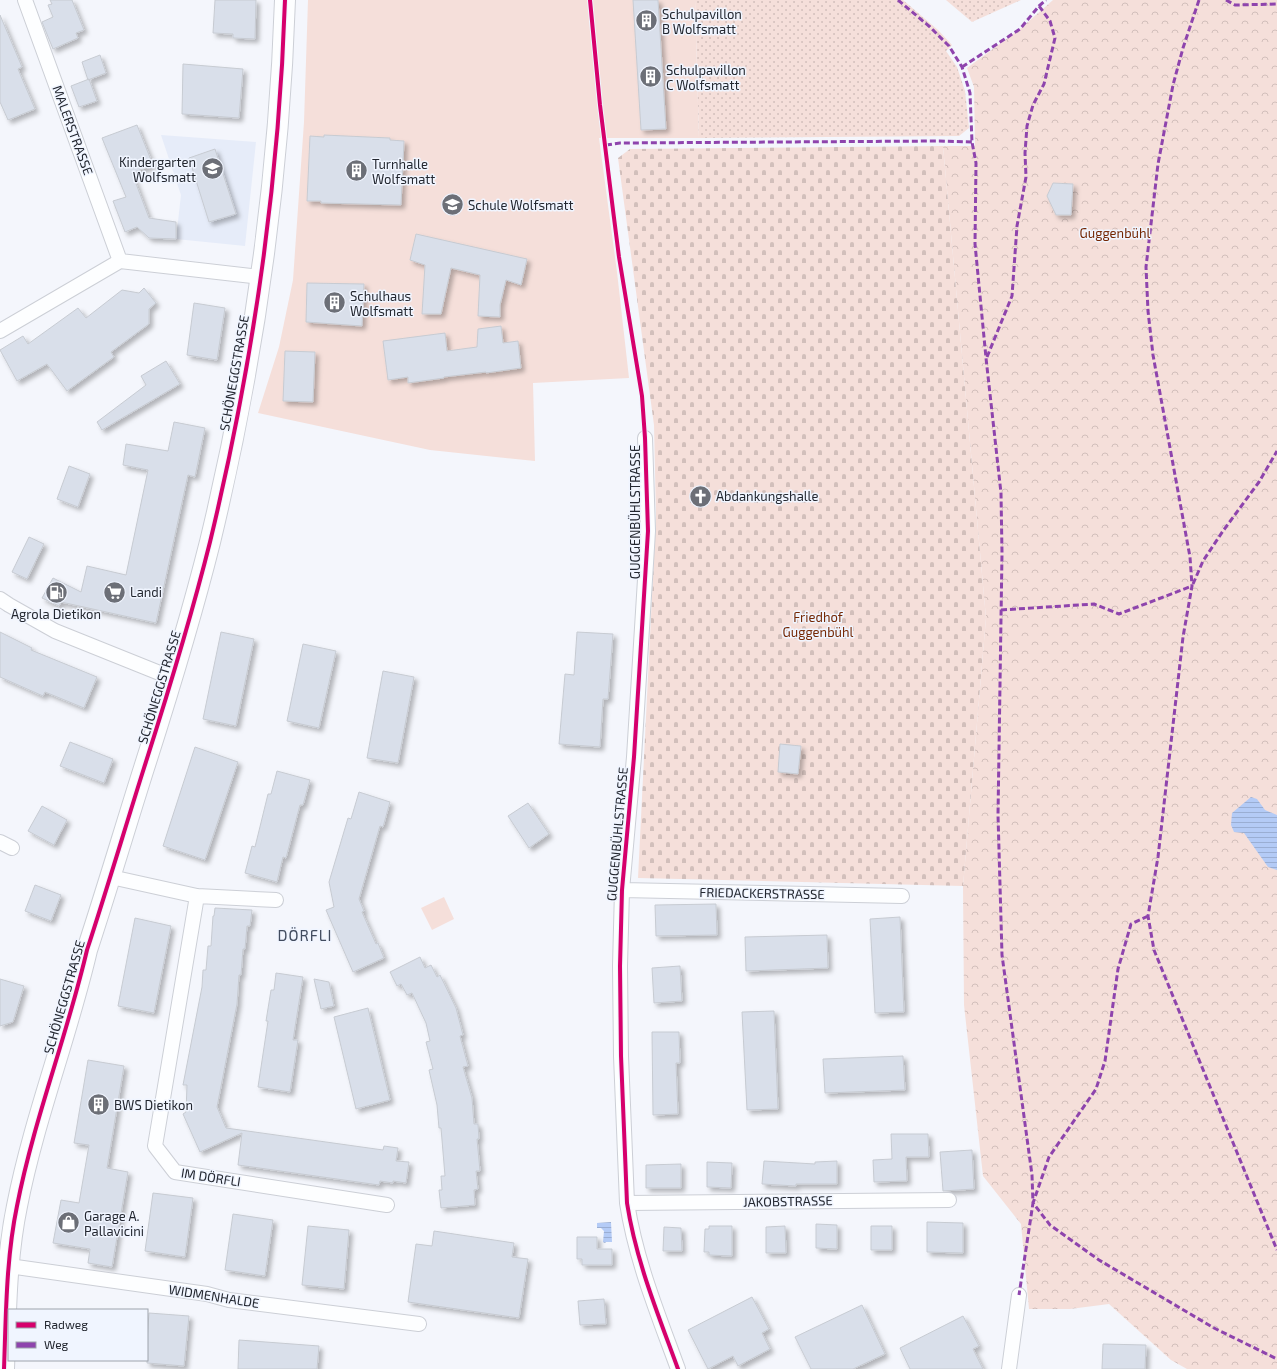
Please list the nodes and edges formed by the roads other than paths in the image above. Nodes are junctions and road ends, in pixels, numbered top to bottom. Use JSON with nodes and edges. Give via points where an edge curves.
{"nodes":[{"id":1,"x":25,"y":0,"type":"edge"},
{"id":2,"x":285,"y":0,"type":"edge"},
{"id":3,"x":120,"y":260,"type":"junction"},
{"id":4,"x":262,"y":277,"type":"junction"},
{"id":5,"x":0,"y":332,"type":"edge"},
{"id":6,"x":645,"y":438,"type":"dead end"},
{"id":7,"x":0,"y":599,"type":"edge"},
{"id":8,"x":172,"y":678,"type":"junction"},
{"id":9,"x":111,"y":877,"type":"junction"},
{"id":10,"x":622,"y":890,"type":"junction"},
{"id":11,"x":197,"y":896,"type":"junction"},
{"id":12,"x":902,"y":896,"type":"dead end"},
{"id":13,"x":276,"y":900,"type":"dead end"},
{"id":14,"x":949,"y":1200,"type":"dead end"},
{"id":15,"x":627,"y":1203,"type":"junction"},
{"id":16,"x":387,"y":1205,"type":"dead end"},
{"id":17,"x":6,"y":1232,"type":"edge"},
{"id":18,"x":9,"y":1266,"type":"junction"},
{"id":19,"x":1019,"y":1295,"type":"dead end"},
{"id":20,"x":419,"y":1324,"type":"dead end"},
{"id":21,"x":4,"y":1369,"type":"edge"},
{"id":22,"x":678,"y":1369,"type":"edge"},
{"id":23,"x":1009,"y":1369,"type":"edge"}],
"edges":[{"from":1,"to":3,"type":"street","name":"MALERSTRASSE"},
{"from":2,"to":4,"type":"street","name":"SCHÖNEGGSTRASSE","via":[[277,130]]},
{"from":3,"to":4,"type":"street"},
{"from":3,"to":5,"type":"street"},
{"from":4,"to":8,"type":"street","name":"SCHÖNEGGSTRASSE","via":[[234,432],[210,541]]},
{"from":6,"to":10,"type":"street","name":"GUGGENBÜHLSTRASSE","via":[[647,560]]},
{"from":7,"to":8,"type":"street","via":[[55,630]]},
{"from":8,"to":9,"type":"street","name":"SCHÖNEGGSTRASSE"},
{"from":9,"to":11,"type":"street"},
{"from":9,"to":17,"type":"street","name":"SCHÖNEGGSTRASSE","via":[[87,950],[29,1152],[16,1207]]},
{"from":10,"to":12,"type":"street","name":"FRIEDACKERSTRASSE"},
{"from":10,"to":15,"type":"street","name":"GUGGENBÜHLSTRASSE","via":[[621,1056]]},
{"from":11,"to":13,"type":"street"},
{"from":11,"to":16,"type":"street","name":"IM DÖRFLI","via":[[155,1146],[175,1172]]},
{"from":14,"to":15,"type":"street","name":"JAKOBSTRASSE"},
{"from":15,"to":22,"type":"street","name":"GUGGENBÜHLSTRASSE","via":[[637,1253]]},
{"from":17,"to":18,"type":"street","name":"SCHÖNEGGSTRASSE"},
{"from":18,"to":20,"type":"street","name":"WIDMENHALDE","via":[[207,1294],[230,1300]]},
{"from":18,"to":21,"type":"street","name":"SCHÖNEGGSTRASSE"},
{"from":19,"to":23,"type":"street"}]}
